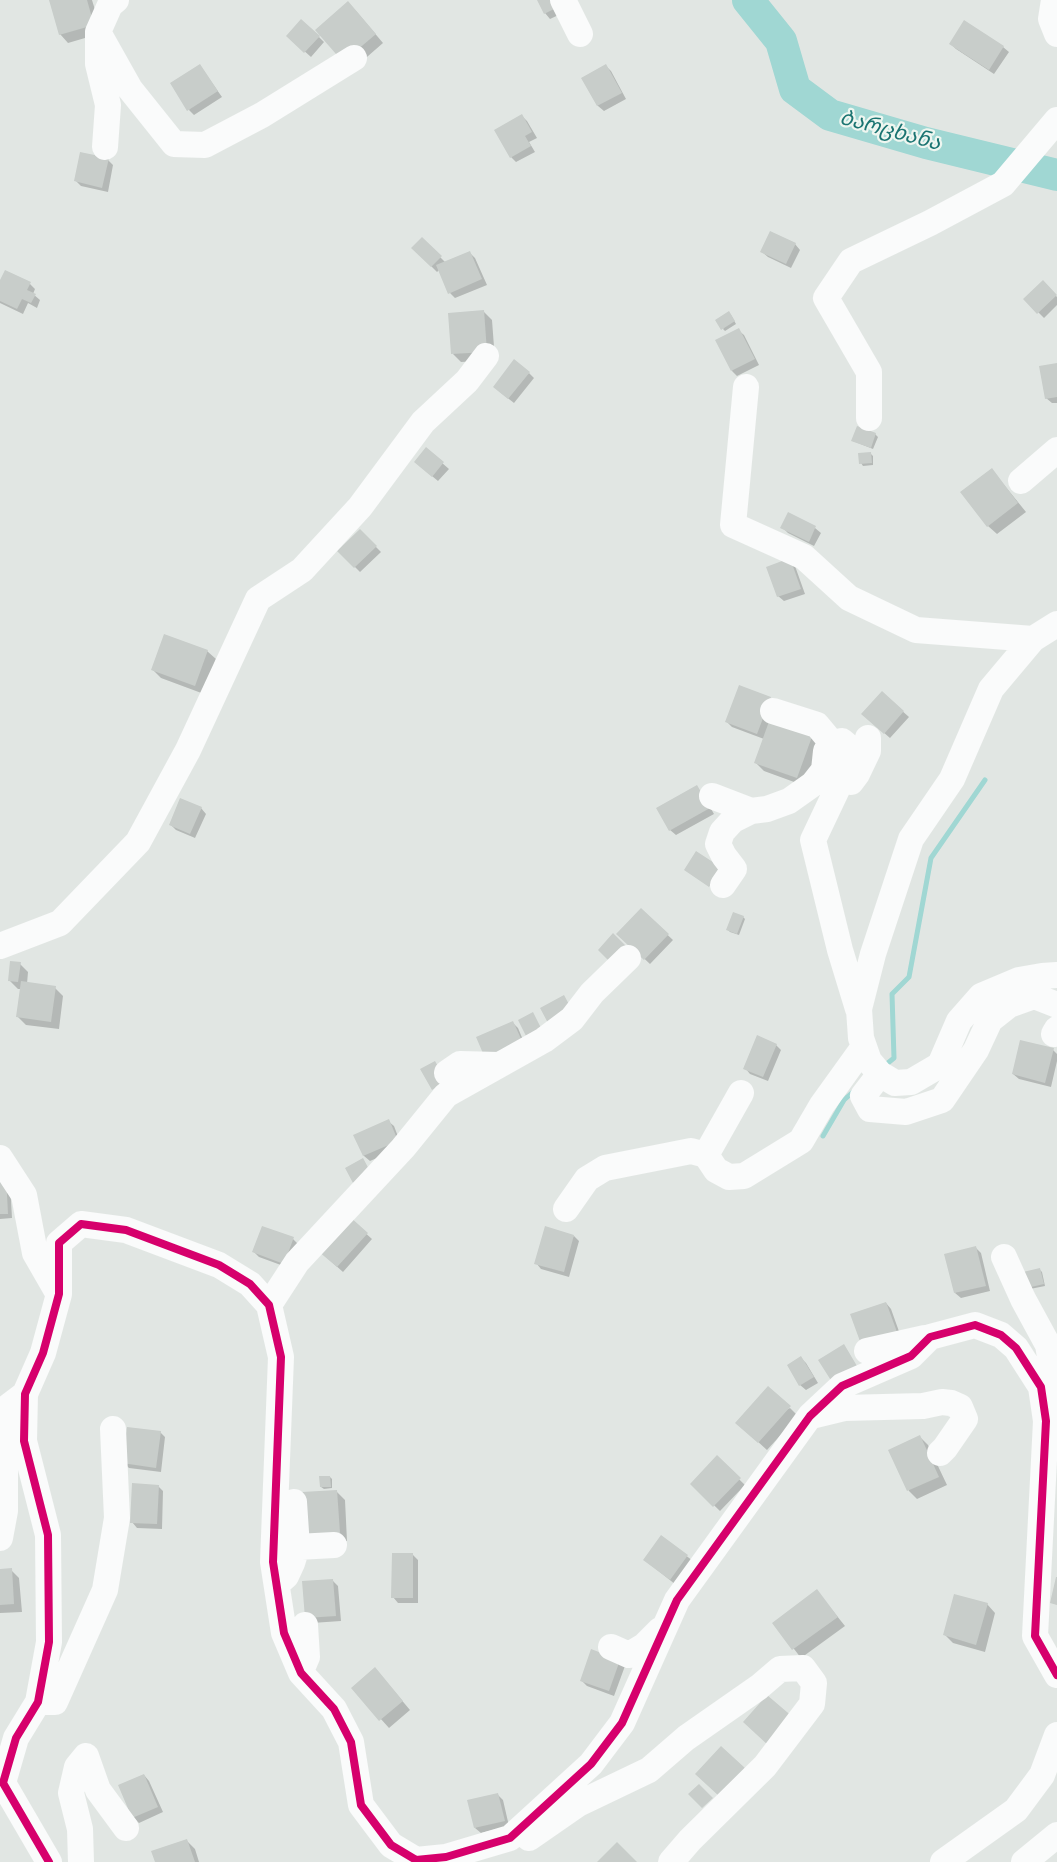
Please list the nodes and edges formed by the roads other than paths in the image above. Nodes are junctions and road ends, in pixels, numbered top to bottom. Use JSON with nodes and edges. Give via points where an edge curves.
{"nodes":[{"id":1,"x":116,"y":0,"type":"edge"},
{"id":2,"x":563,"y":0,"type":"edge"},
{"id":3,"x":1054,"y":0,"type":"edge"},
{"id":4,"x":98,"y":32,"type":"junction"},
{"id":5,"x":580,"y":34,"type":"dead end"},
{"id":6,"x":1057,"y":34,"type":"edge"},
{"id":7,"x":354,"y":58,"type":"dead end"},
{"id":8,"x":1057,"y":120,"type":"edge"},
{"id":9,"x":105,"y":147,"type":"dead end"},
{"id":10,"x":486,"y":356,"type":"dead end"},
{"id":11,"x":746,"y":387,"type":"dead end"},
{"id":12,"x":869,"y":418,"type":"dead end"},
{"id":13,"x":1057,"y":450,"type":"edge"},
{"id":14,"x":1021,"y":481,"type":"dead end"},
{"id":15,"x":1057,"y":624,"type":"edge"},
{"id":16,"x":1033,"y":639,"type":"junction"},
{"id":17,"x":773,"y":711,"type":"dead end"},
{"id":18,"x":868,"y":738,"type":"dead end"},
{"id":19,"x":832,"y":743,"type":"junction"},
{"id":20,"x":712,"y":796,"type":"dead end"},
{"id":21,"x":751,"y":811,"type":"junction"},
{"id":22,"x":825,"y":815,"type":"junction"},
{"id":23,"x":723,"y":885,"type":"dead end"},
{"id":24,"x":0,"y":946,"type":"edge"},
{"id":25,"x":628,"y":958,"type":"dead end"},
{"id":26,"x":1057,"y":975,"type":"edge"},
{"id":27,"x":1057,"y":1005,"type":"edge"},
{"id":28,"x":858,"y":1010,"type":"junction"},
{"id":29,"x":863,"y":1048,"type":"junction"},
{"id":30,"x":501,"y":1065,"type":"junction"},
{"id":31,"x":447,"y":1073,"type":"dead end"},
{"id":32,"x":880,"y":1074,"type":"junction"},
{"id":33,"x":741,"y":1093,"type":"dead end"},
{"id":34,"x":706,"y":1155,"type":"junction"},
{"id":35,"x":0,"y":1158,"type":"edge"},
{"id":36,"x":566,"y":1209,"type":"dead end"},
{"id":37,"x":1004,"y":1257,"type":"dead end"},
{"id":38,"x":58,"y":1294,"type":"junction"},
{"id":39,"x":269,"y":1305,"type":"junction"},
{"id":40,"x":930,"y":1337,"type":"junction"},
{"id":41,"x":867,"y":1351,"type":"dead end"},
{"id":42,"x":842,"y":1386,"type":"junction"},
{"id":43,"x":25,"y":1394,"type":"junction"},
{"id":44,"x":810,"y":1416,"type":"junction"},
{"id":45,"x":1046,"y":1421,"type":"junction"},
{"id":46,"x":113,"y":1428,"type":"dead end"},
{"id":47,"x":937,"y":1453,"type":"dead end"},
{"id":48,"x":761,"y":1471,"type":"junction"},
{"id":49,"x":732,"y":1501,"type":"dead end"},
{"id":50,"x":294,"y":1502,"type":"dead end"},
{"id":51,"x":0,"y":1538,"type":"edge"},
{"id":52,"x":334,"y":1545,"type":"dead end"},
{"id":53,"x":297,"y":1547,"type":"junction"},
{"id":54,"x":277,"y":1584,"type":"junction"},
{"id":55,"x":305,"y":1625,"type":"dead end"},
{"id":56,"x":665,"y":1626,"type":"junction"},
{"id":57,"x":611,"y":1647,"type":"dead end"},
{"id":58,"x":301,"y":1673,"type":"junction"},
{"id":59,"x":1057,"y":1675,"type":"edge"},
{"id":60,"x":39,"y":1702,"type":"junction"},
{"id":61,"x":1057,"y":1736,"type":"edge"},
{"id":62,"x":510,"y":1826,"type":"junction"},
{"id":63,"x":126,"y":1828,"type":"dead end"},
{"id":64,"x":1057,"y":1835,"type":"edge"},
{"id":65,"x":49,"y":1862,"type":"edge"},
{"id":66,"x":81,"y":1862,"type":"edge"},
{"id":67,"x":671,"y":1862,"type":"edge"},
{"id":68,"x":943,"y":1862,"type":"edge"},
{"id":69,"x":1024,"y":1862,"type":"edge"}],
"edges":[{"from":1,"to":4,"type":"street"},
{"from":2,"to":5,"type":"street"},
{"from":3,"to":6,"type":"street","via":[[1051,19]]},
{"from":4,"to":7,"type":"street","via":[[130,89],[174,144],[205,145]]},
{"from":4,"to":9,"type":"street","via":[[98,63],[108,105]]},
{"from":8,"to":12,"type":"street","via":[[1003,184],[851,261],[826,298],[869,372]]},
{"from":10,"to":24,"type":"street","via":[[423,422],[360,507],[302,570],[258,599],[188,750],[138,842],[60,923]]},
{"from":11,"to":16,"type":"street","via":[[733,525],[804,557],[849,598],[916,630]]},
{"from":13,"to":14,"type":"street"},
{"from":15,"to":16,"type":"street"},
{"from":16,"to":28,"type":"street","via":[[991,689],[952,779],[911,839]]},
{"from":17,"to":19,"type":"street","via":[[817,725]]},
{"from":18,"to":22,"type":"street","via":[[868,751],[857,774]]},
{"from":19,"to":21,"type":"street","via":[[826,751],[824,770],[813,784],[789,801],[767,810]]},
{"from":19,"to":22,"type":"street","via":[[842,741],[849,747],[850,762]]},
{"from":20,"to":21,"type":"street"},
{"from":21,"to":23,"type":"street","via":[[733,820],[722,832],[718,844],[734,868]]},
{"from":22,"to":28,"type":"street","via":[[813,840]]},
{"from":25,"to":30,"type":"street","via":[[572,1019]]},
{"from":26,"to":32,"type":"street","via":[[1019,980],[981,996],[959,1021],[940,1065],[910,1082],[895,1083]]},
{"from":27,"to":32,"type":"street","via":[[1034,996],[1009,1005],[990,1020],[976,1050],[942,1100],[906,1112],[870,1109],[863,1096]]},
{"from":28,"to":29,"type":"street"},
{"from":29,"to":32,"type":"street"},
{"from":29,"to":34,"type":"street","via":[[801,1141],[744,1176],[729,1177],[716,1170]]},
{"from":30,"to":31,"type":"street","via":[[460,1064]]},
{"from":30,"to":39,"type":"street","via":[[446,1095],[403,1148],[297,1262]]},
{"from":33,"to":34,"type":"street"},
{"from":34,"to":36,"type":"street","via":[[691,1151],[605,1167],[587,1179]]},
{"from":35,"to":38,"type":"street","via":[[24,1195],[35,1253]]},
{"from":37,"to":45,"type":"street","via":[[1048,1345],[1056,1391]]},
{"from":38,"to":39,"type":"street","via":[[59,1243],[81,1224],[126,1230],[219,1265],[250,1284]]},
{"from":38,"to":43,"type":"street","via":[[43,1353]]},
{"from":39,"to":54,"type":"street","via":[[281,1358],[273,1562]]},
{"from":40,"to":41,"type":"street"},
{"from":40,"to":42,"type":"street","via":[[911,1356]]},
{"from":40,"to":45,"type":"street","via":[[975,1325],[1001,1335],[1016,1348],[1041,1387]]},
{"from":42,"to":44,"type":"street"},
{"from":42,"to":48,"type":"street","via":[[818,1391],[797,1411]]},
{"from":43,"to":51,"type":"street","via":[[5,1409],[5,1510]]},
{"from":43,"to":60,"type":"street","via":[[24,1441],[48,1535],[49,1642]]},
{"from":44,"to":47,"type":"street","via":[[844,1408],[951,1403],[960,1407],[965,1419]]},
{"from":44,"to":48,"type":"street"},
{"from":45,"to":59,"type":"street","via":[[1035,1636]]},
{"from":46,"to":60,"type":"street","via":[[117,1518],[105,1590],[55,1702]]},
{"from":48,"to":49,"type":"street"},
{"from":48,"to":56,"type":"street","via":[[677,1600]]},
{"from":50,"to":53,"type":"street"},
{"from":52,"to":53,"type":"street"},
{"from":53,"to":54,"type":"street","via":[[289,1569]]},
{"from":54,"to":58,"type":"street","via":[[284,1633]]},
{"from":55,"to":58,"type":"street","via":[[307,1657]]},
{"from":56,"to":57,"type":"street","via":[[628,1655]]},
{"from":56,"to":62,"type":"street","via":[[622,1723],[591,1764],[553,1798]]},
{"from":58,"to":62,"type":"street","via":[[334,1709],[351,1742],[361,1805],[391,1845],[416,1860],[446,1857]]},
{"from":60,"to":65,"type":"street","via":[[16,1738],[3,1783]]},
{"from":61,"to":68,"type":"street","via":[[1042,1775],[1016,1810]]},
{"from":62,"to":67,"type":"street","via":[[526,1840],[578,1804],[649,1770],[780,1669],[803,1668],[814,1683],[812,1704],[765,1766]]},
{"from":63,"to":66,"type":"street","via":[[98,1790],[86,1756],[77,1767],[71,1793],[80,1829]]},
{"from":64,"to":69,"type":"street"}]}
